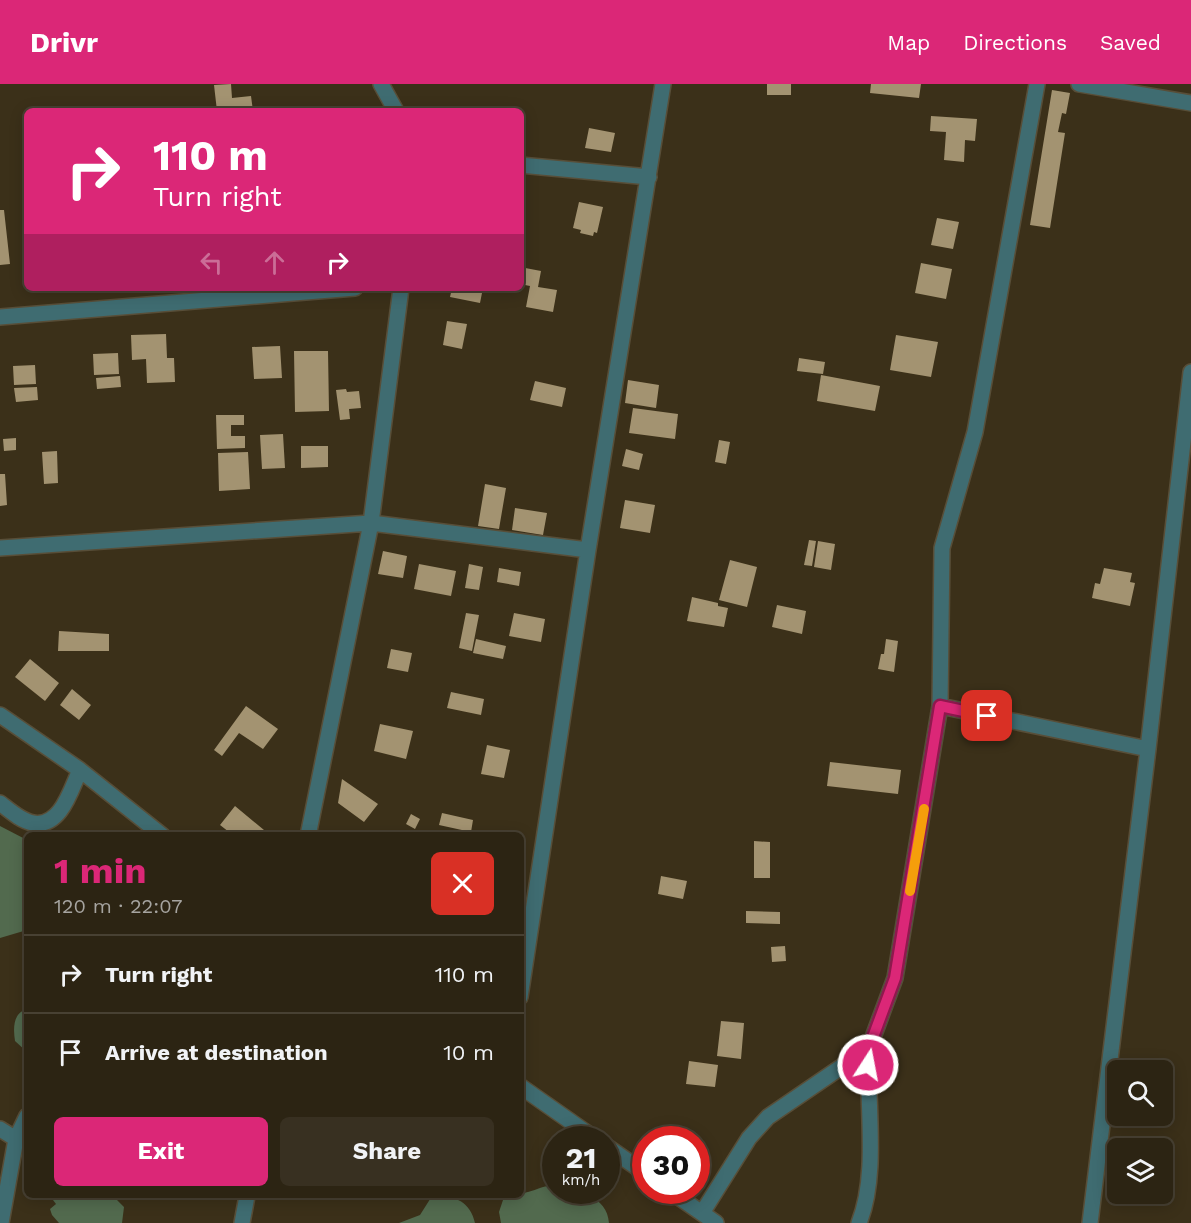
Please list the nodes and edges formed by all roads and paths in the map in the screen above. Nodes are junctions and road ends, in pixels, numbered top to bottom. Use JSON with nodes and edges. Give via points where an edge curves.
{"nodes":[{"id":1,"x":381,"y":84,"type":"edge"},
{"id":2,"x":663,"y":84,"type":"edge"},
{"id":3,"x":1036,"y":84,"type":"edge"},
{"id":4,"x":1078,"y":84,"type":"edge"},
{"id":5,"x":1191,"y":103,"type":"edge"},
{"id":6,"x":394,"y":108,"type":"edge"},
{"id":7,"x":524,"y":165,"type":"edge"},
{"id":8,"x":649,"y":177,"type":"junction"},
{"id":9,"x":318,"y":291,"type":"edge"},
{"id":10,"x":401,"y":291,"type":"edge"},
{"id":11,"x":0,"y":317,"type":"edge"},
{"id":12,"x":1191,"y":372,"type":"edge"},
{"id":13,"x":371,"y":523,"type":"junction"},
{"id":14,"x":0,"y":548,"type":"edge"},
{"id":15,"x":588,"y":550,"type":"junction"},
{"id":16,"x":940,"y":706,"type":"junction"},
{"id":17,"x":0,"y":715,"type":"edge"},
{"id":18,"x":1148,"y":749,"type":"junction"},
{"id":19,"x":80,"y":770,"type":"junction"},
{"id":20,"x":0,"y":803,"type":"edge"},
{"id":21,"x":155,"y":832,"type":"edge"},
{"id":22,"x":309,"y":832,"type":"edge"},
{"id":23,"x":524,"y":971,"type":"edge"},
{"id":24,"x":869,"y":1048,"type":"junction"},
{"id":25,"x":524,"y":1089,"type":"edge"},
{"id":26,"x":24,"y":1122,"type":"edge"},
{"id":27,"x":577,"y":1126,"type":"edge"},
{"id":28,"x":0,"y":1129,"type":"edge"},
{"id":29,"x":16,"y":1139,"type":"junction"},
{"id":30,"x":247,"y":1198,"type":"edge"},
{"id":31,"x":689,"y":1204,"type":"edge"},
{"id":32,"x":702,"y":1213,"type":"junction"},
{"id":33,"x":1,"y":1223,"type":"edge"},
{"id":34,"x":242,"y":1223,"type":"edge"},
{"id":35,"x":716,"y":1223,"type":"edge"},
{"id":36,"x":859,"y":1223,"type":"edge"},
{"id":37,"x":1090,"y":1223,"type":"edge"}],
"edges":[{"from":1,"to":6,"type":"street"},
{"from":2,"to":8,"type":"street"},
{"from":3,"to":16,"type":"street","via":[[975,432],[942,548]]},
{"from":4,"to":5,"type":"street"},
{"from":7,"to":8,"type":"street"},
{"from":8,"to":15,"type":"street"},
{"from":9,"to":11,"type":"street"},
{"from":10,"to":13,"type":"street"},
{"from":12,"to":18,"type":"street"},
{"from":13,"to":14,"type":"street"},
{"from":13,"to":15,"type":"street"},
{"from":13,"to":22,"type":"street"},
{"from":15,"to":23,"type":"street"},
{"from":16,"to":18,"type":"street"},
{"from":16,"to":24,"type":"street","via":[[895,978]]},
{"from":17,"to":19,"type":"street"},
{"from":18,"to":37,"type":"street"},
{"from":19,"to":20,"type":"street","via":[[61,810],[47,822],[33,823],[20,818]]},
{"from":19,"to":21,"type":"street"},
{"from":24,"to":32,"type":"street","via":[[768,1117],[748,1138]]},
{"from":24,"to":36,"type":"street","via":[[869,1176]]},
{"from":25,"to":27,"type":"street"},
{"from":26,"to":29,"type":"street"},
{"from":28,"to":29,"type":"street"},
{"from":29,"to":33,"type":"street"},
{"from":30,"to":34,"type":"street"},
{"from":31,"to":32,"type":"street"},
{"from":32,"to":35,"type":"street"}]}
